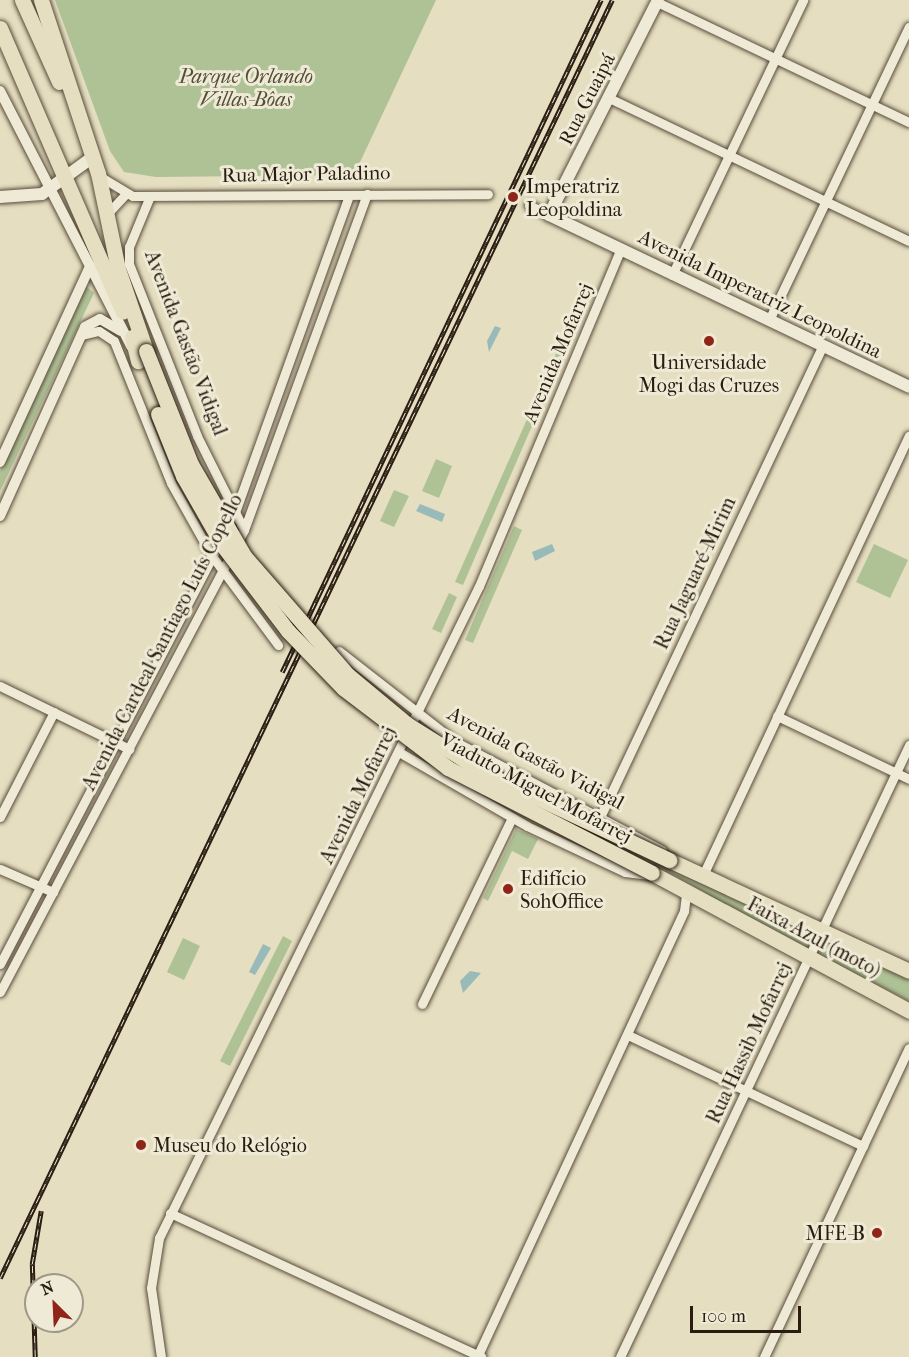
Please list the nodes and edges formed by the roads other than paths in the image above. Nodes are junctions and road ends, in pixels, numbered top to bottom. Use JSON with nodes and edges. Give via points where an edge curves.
{"nodes":[{"id":1,"x":22,"y":0,"type":"edge"},
{"id":2,"x":41,"y":0,"type":"edge"},
{"id":3,"x":803,"y":0,"type":"edge"},
{"id":4,"x":657,"y":1,"type":"edge"},
{"id":5,"x":909,"y":27,"type":"edge"},
{"id":6,"x":0,"y":28,"type":"edge"},
{"id":7,"x":776,"y":57,"type":"junction"},
{"id":8,"x":0,"y":91,"type":"edge"},
{"id":9,"x":609,"y":98,"type":"junction"},
{"id":10,"x":872,"y":103,"type":"junction"},
{"id":11,"x":74,"y":104,"type":"junction"},
{"id":12,"x":909,"y":122,"type":"edge"},
{"id":13,"x":729,"y":155,"type":"junction"},
{"id":14,"x":93,"y":157,"type":"junction"},
{"id":15,"x":98,"y":173,"type":"junction"},
{"id":16,"x":64,"y":177,"type":"junction"},
{"id":17,"x":437,"y":181,"type":"dead end"},
{"id":18,"x":453,"y":182,"type":"dead end"},
{"id":19,"x":47,"y":191,"type":"junction"},
{"id":20,"x":435,"y":192,"type":"junction"},
{"id":21,"x":454,"y":193,"type":"junction"},
{"id":22,"x":367,"y":194,"type":"junction"},
{"id":23,"x":488,"y":194,"type":"dead end"},
{"id":24,"x":129,"y":195,"type":"junction"},
{"id":25,"x":349,"y":195,"type":"junction"},
{"id":26,"x":150,"y":196,"type":"junction"},
{"id":27,"x":0,"y":197,"type":"edge"},
{"id":28,"x":826,"y":201,"type":"junction"},
{"id":29,"x":529,"y":205,"type":"dead end"},
{"id":30,"x":142,"y":213,"type":"junction"},
{"id":31,"x":106,"y":214,"type":"junction"},
{"id":32,"x":549,"y":215,"type":"junction"},
{"id":33,"x":909,"y":241,"type":"edge"},
{"id":34,"x":621,"y":249,"type":"junction"},
{"id":35,"x":90,"y":266,"type":"junction"},
{"id":36,"x":672,"y":274,"type":"junction"},
{"id":37,"x":769,"y":320,"type":"junction"},
{"id":38,"x":123,"y":333,"type":"junction"},
{"id":39,"x":81,"y":335,"type":"junction"},
{"id":40,"x":823,"y":345,"type":"junction"},
{"id":41,"x":140,"y":356,"type":"junction"},
{"id":42,"x":909,"y":387,"type":"edge"},
{"id":43,"x":909,"y":436,"type":"edge"},
{"id":44,"x":11,"y":441,"type":"junction"},
{"id":45,"x":32,"y":450,"type":"junction"},
{"id":46,"x":0,"y":462,"type":"edge"},
{"id":47,"x":220,"y":489,"type":"junction"},
{"id":48,"x":188,"y":515,"type":"junction"},
{"id":49,"x":234,"y":515,"type":"junction"},
{"id":50,"x":0,"y":516,"type":"edge"},
{"id":51,"x":244,"y":530,"type":"junction"},
{"id":52,"x":212,"y":556,"type":"junction"},
{"id":53,"x":222,"y":572,"type":"junction"},
{"id":54,"x":278,"y":645,"type":"dead end"},
{"id":55,"x":339,"y":651,"type":"dead end"},
{"id":56,"x":0,"y":686,"type":"edge"},
{"id":57,"x":54,"y":712,"type":"junction"},
{"id":58,"x":416,"y":716,"type":"junction"},
{"id":59,"x":777,"y":716,"type":"junction"},
{"id":60,"x":454,"y":741,"type":"junction"},
{"id":61,"x":115,"y":742,"type":"junction"},
{"id":62,"x":909,"y":745,"type":"edge"},
{"id":63,"x":129,"y":749,"type":"junction"},
{"id":64,"x":399,"y":752,"type":"junction"},
{"id":65,"x":896,"y":772,"type":"junction"},
{"id":66,"x":435,"y":774,"type":"junction"},
{"id":67,"x":909,"y":778,"type":"edge"},
{"id":68,"x":78,"y":815,"type":"junction"},
{"id":69,"x":0,"y":816,"type":"edge"},
{"id":70,"x":600,"y":817,"type":"junction"},
{"id":71,"x":512,"y":818,"type":"junction"},
{"id":72,"x":90,"y":822,"type":"junction"},
{"id":73,"x":669,"y":860,"type":"joint"},
{"id":74,"x":0,"y":869,"type":"edge"},
{"id":75,"x":697,"y":872,"type":"junction"},
{"id":76,"x":654,"y":874,"type":"junction"},
{"id":77,"x":39,"y":886,"type":"junction"},
{"id":78,"x":53,"y":892,"type":"junction"},
{"id":79,"x":695,"y":900,"type":"junction"},
{"id":80,"x":823,"y":929,"type":"junction"},
{"id":81,"x":809,"y":957,"type":"junction"},
{"id":82,"x":0,"y":964,"type":"edge"},
{"id":83,"x":909,"y":971,"type":"edge"},
{"id":84,"x":0,"y":992,"type":"edge"},
{"id":85,"x":422,"y":1004,"type":"dead end"},
{"id":86,"x":909,"y":1010,"type":"edge"},
{"id":87,"x":628,"y":1035,"type":"junction"},
{"id":88,"x":909,"y":1048,"type":"edge"},
{"id":89,"x":747,"y":1091,"type":"junction"},
{"id":90,"x":863,"y":1146,"type":"junction"},
{"id":91,"x":170,"y":1213,"type":"junction"},
{"id":92,"x":478,"y":1356,"type":"edge"},
{"id":93,"x":160,"y":1357,"type":"edge"},
{"id":94,"x":620,"y":1357,"type":"edge"},
{"id":95,"x":764,"y":1357,"type":"edge"}],
"edges":[{"from":1,"to":11,"type":"highway"},
{"from":2,"to":11,"type":"highway"},
{"from":3,"to":7,"type":"street"},
{"from":4,"to":7,"type":"street"},
{"from":4,"to":9,"type":"main road","name":"Rua Guaipá"},
{"from":5,"to":10,"type":"street"},
{"from":6,"to":16,"type":"highway"},
{"from":7,"to":10,"type":"street"},
{"from":7,"to":13,"type":"street"},
{"from":8,"to":19,"type":"street"},
{"from":9,"to":13,"type":"street"},
{"from":9,"to":32,"type":"main road","name":"Rua Guaipá"},
{"from":10,"to":12,"type":"street"},
{"from":10,"to":28,"type":"street"},
{"from":11,"to":14,"type":"highway","name":"Avenida Gastão Vidigal"},
{"from":13,"to":28,"type":"street"},
{"from":13,"to":36,"type":"street"},
{"from":14,"to":15,"type":"highway","name":"Avenida Gastão Vidigal"},
{"from":14,"to":16,"type":"main road"},
{"from":15,"to":24,"type":"street"},
{"from":15,"to":31,"type":"highway","name":"Avenida Gastão Vidigal"},
{"from":16,"to":19,"type":"main road"},
{"from":16,"to":41,"type":"highway"},
{"from":17,"to":20,"type":"street"},
{"from":18,"to":21,"type":"street"},
{"from":19,"to":27,"type":"main road"},
{"from":19,"to":35,"type":"street"},
{"from":20,"to":21,"type":"street","name":"Rua Major Paladino"},
{"from":20,"to":22,"type":"street","name":"Rua Major Paladino"},
{"from":21,"to":23,"type":"street","name":"Rua Major Paladino"},
{"from":22,"to":25,"type":"street","name":"Rua Major Paladino"},
{"from":22,"to":51,"type":"street","name":"Avenida Cardeal Santiago Luís Copello"},
{"from":24,"to":26,"type":"street","name":"Rua Major Paladino"},
{"from":24,"to":30,"type":"street"},
{"from":24,"to":31,"type":"street"},
{"from":25,"to":26,"type":"street","name":"Rua Major Paladino"},
{"from":25,"to":49,"type":"street","name":"Avenida Cardeal Santiago Luís Copello"},
{"from":26,"to":30,"type":"street","name":"Avenida Gastão Vidigal"},
{"from":28,"to":33,"type":"street"},
{"from":28,"to":37,"type":"street"},
{"from":29,"to":32,"type":"street","name":"Avenida Imperatriz Leopoldina"},
{"from":30,"to":47,"type":"street","name":"Avenida Gastão Vidigal","via":[[129,247],[129,264]]},
{"from":31,"to":41,"type":"highway","name":"Avenida Gastão Vidigal"},
{"from":32,"to":34,"type":"main road","name":"Avenida Imperatriz Leopoldina"},
{"from":34,"to":36,"type":"main road","name":"Avenida Imperatriz Leopoldina"},
{"from":34,"to":58,"type":"street","name":"Avenida Mofarrej","via":[[479,586]]},
{"from":35,"to":38,"type":"street"},
{"from":35,"to":44,"type":"street"},
{"from":36,"to":37,"type":"main road","name":"Avenida Imperatriz Leopoldina"},
{"from":37,"to":40,"type":"main road","name":"Avenida Imperatriz Leopoldina"},
{"from":38,"to":39,"type":"street","via":[[100,319]]},
{"from":38,"to":41,"type":"street"},
{"from":39,"to":45,"type":"street"},
{"from":39,"to":48,"type":"street","via":[[99,331],[114,341]]},
{"from":40,"to":42,"type":"main road","name":"Avenida Imperatriz Leopoldina"},
{"from":40,"to":70,"type":"street","name":"Rua Jaguaré-Mirim"},
{"from":41,"to":73,"type":"highway","name":"Viaduto Miguel Mofarrej","bridge":true,"via":[[220,516],[261,580],[333,661],[384,707],[477,769]]},
{"from":41,"to":76,"type":"highway","name":"Viaduto Miguel Mofarrej","bridge":true,"via":[[170,447],[210,525],[254,589],[318,663],[394,731],[448,768]]},
{"from":43,"to":59,"type":"street"},
{"from":44,"to":45,"type":"street","via":[[16,455]]},
{"from":44,"to":46,"type":"street"},
{"from":45,"to":50,"type":"street"},
{"from":47,"to":48,"type":"street","via":[[209,510]]},
{"from":47,"to":49,"type":"street","name":"Avenida Gastão Vidigal"},
{"from":48,"to":52,"type":"street"},
{"from":49,"to":51,"type":"street","name":"Avenida Gastão Vidigal"},
{"from":49,"to":52,"type":"street","name":"Avenida Cardeal Santiago Luís Copello"},
{"from":51,"to":53,"type":"street","name":"Avenida Cardeal Santiago Luís Copello"},
{"from":52,"to":53,"type":"street"},
{"from":52,"to":61,"type":"street","name":"Avenida Cardeal Santiago Luís Copello"},
{"from":53,"to":54,"type":"street"},
{"from":53,"to":63,"type":"street","name":"Avenida Cardeal Santiago Luís Copello"},
{"from":55,"to":58,"type":"street","name":"Avenida Gastão Vidigal"},
{"from":56,"to":57,"type":"street"},
{"from":57,"to":61,"type":"street"},
{"from":57,"to":69,"type":"street"},
{"from":58,"to":60,"type":"street","name":"Avenida Gastão Vidigal"},
{"from":58,"to":64,"type":"street","name":"Avenida Mofarrej"},
{"from":59,"to":65,"type":"street"},
{"from":59,"to":75,"type":"street"},
{"from":60,"to":66,"type":"street","via":[[439,757]]},
{"from":60,"to":70,"type":"street","name":"Avenida Gastão Vidigal"},
{"from":61,"to":63,"type":"street"},
{"from":61,"to":68,"type":"street","name":"Avenida Cardeal Santiago Luís Copello"},
{"from":62,"to":65,"type":"street","name":"Rua Hassib Mofarrej"},
{"from":63,"to":72,"type":"street","name":"Avenida Cardeal Santiago Luís Copello"},
{"from":64,"to":66,"type":"street"},
{"from":64,"to":91,"type":"street","name":"Avenida Mofarrej"},
{"from":65,"to":67,"type":"street"},
{"from":65,"to":80,"type":"street","name":"Rua Hassib Mofarrej"},
{"from":66,"to":71,"type":"street"},
{"from":68,"to":72,"type":"street"},
{"from":68,"to":77,"type":"street","name":"Avenida Cardeal Santiago Luís Copello"},
{"from":70,"to":75,"type":"street","name":"Avenida Gastão Vidigal"},
{"from":71,"to":76,"type":"street","via":[[625,872]]},
{"from":71,"to":85,"type":"street"},
{"from":72,"to":78,"type":"street","name":"Avenida Cardeal Santiago Luís Copello"},
{"from":73,"to":75,"type":"highway","name":"Avenida Gastão Vidigal"},
{"from":74,"to":77,"type":"street"},
{"from":75,"to":80,"type":"highway","name":"Avenida Gastão Vidigal"},
{"from":76,"to":79,"type":"highway"},
{"from":77,"to":78,"type":"street"},
{"from":77,"to":82,"type":"street","name":"Avenida Cardeal Santiago Luís Copello"},
{"from":78,"to":84,"type":"street","name":"Avenida Cardeal Santiago Luís Copello"},
{"from":79,"to":81,"type":"highway"},
{"from":79,"to":87,"type":"street","via":[[684,911]]},
{"from":80,"to":81,"type":"street","name":"Rua Hassib Mofarrej"},
{"from":80,"to":83,"type":"highway","name":"Avenida Gastão Vidigal"},
{"from":81,"to":86,"type":"highway"},
{"from":81,"to":89,"type":"street","name":"Rua Hassib Mofarrej"},
{"from":87,"to":89,"type":"street"},
{"from":87,"to":92,"type":"street"},
{"from":88,"to":90,"type":"street"},
{"from":89,"to":90,"type":"street"},
{"from":89,"to":94,"type":"street","name":"Rua Hassib Mofarrej"},
{"from":90,"to":95,"type":"street"},
{"from":91,"to":92,"type":"street"},
{"from":91,"to":93,"type":"street","name":"Avenida Mofarrej","via":[[159,1238],[151,1288]]}]}
